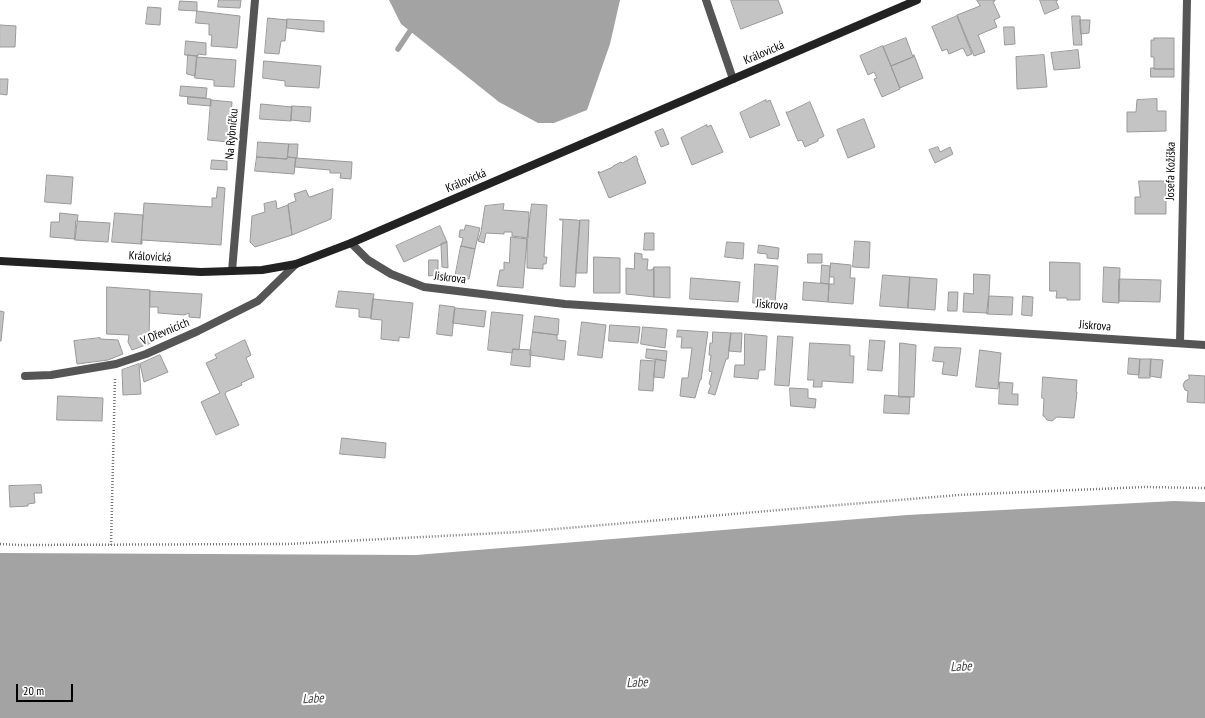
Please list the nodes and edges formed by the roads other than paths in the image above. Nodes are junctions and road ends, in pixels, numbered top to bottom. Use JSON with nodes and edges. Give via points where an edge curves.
{"nodes":[{"id":1,"x":255,"y":0,"type":"edge"},
{"id":2,"x":706,"y":0,"type":"edge"},
{"id":3,"x":917,"y":0,"type":"edge"},
{"id":4,"x":1187,"y":0,"type":"edge"},
{"id":5,"x":733,"y":79,"type":"junction"},
{"id":6,"x":351,"y":243,"type":"junction"},
{"id":7,"x":0,"y":260,"type":"edge"},
{"id":8,"x":296,"y":264,"type":"junction"},
{"id":9,"x":232,"y":271,"type":"junction"},
{"id":10,"x":1180,"y":343,"type":"junction"},
{"id":11,"x":1205,"y":345,"type":"edge"},
{"id":12,"x":25,"y":376,"type":"dead end"}],
"edges":[{"from":1,"to":9,"type":"street","name":"Na Rybníčku"},
{"from":2,"to":5,"type":"street"},
{"from":3,"to":5,"type":"main road","name":"Královická"},
{"from":4,"to":10,"type":"street","name":"Josefa Kožíška"},
{"from":5,"to":6,"type":"main road","name":"Královická"},
{"from":6,"to":8,"type":"main road","name":"Královická"},
{"from":6,"to":10,"type":"street","name":"Jiskrova","via":[[368,260],[391,274],[432,288],[565,304]]},
{"from":7,"to":9,"type":"main road","name":"Královická","via":[[201,272]]},
{"from":8,"to":9,"type":"main road","name":"Královická","via":[[262,270]]},
{"from":8,"to":12,"type":"street","name":"V Dřevnicích","via":[[258,302],[146,354],[116,364],[51,375]]},
{"from":10,"to":11,"type":"street","name":"Jiskrova"}]}
